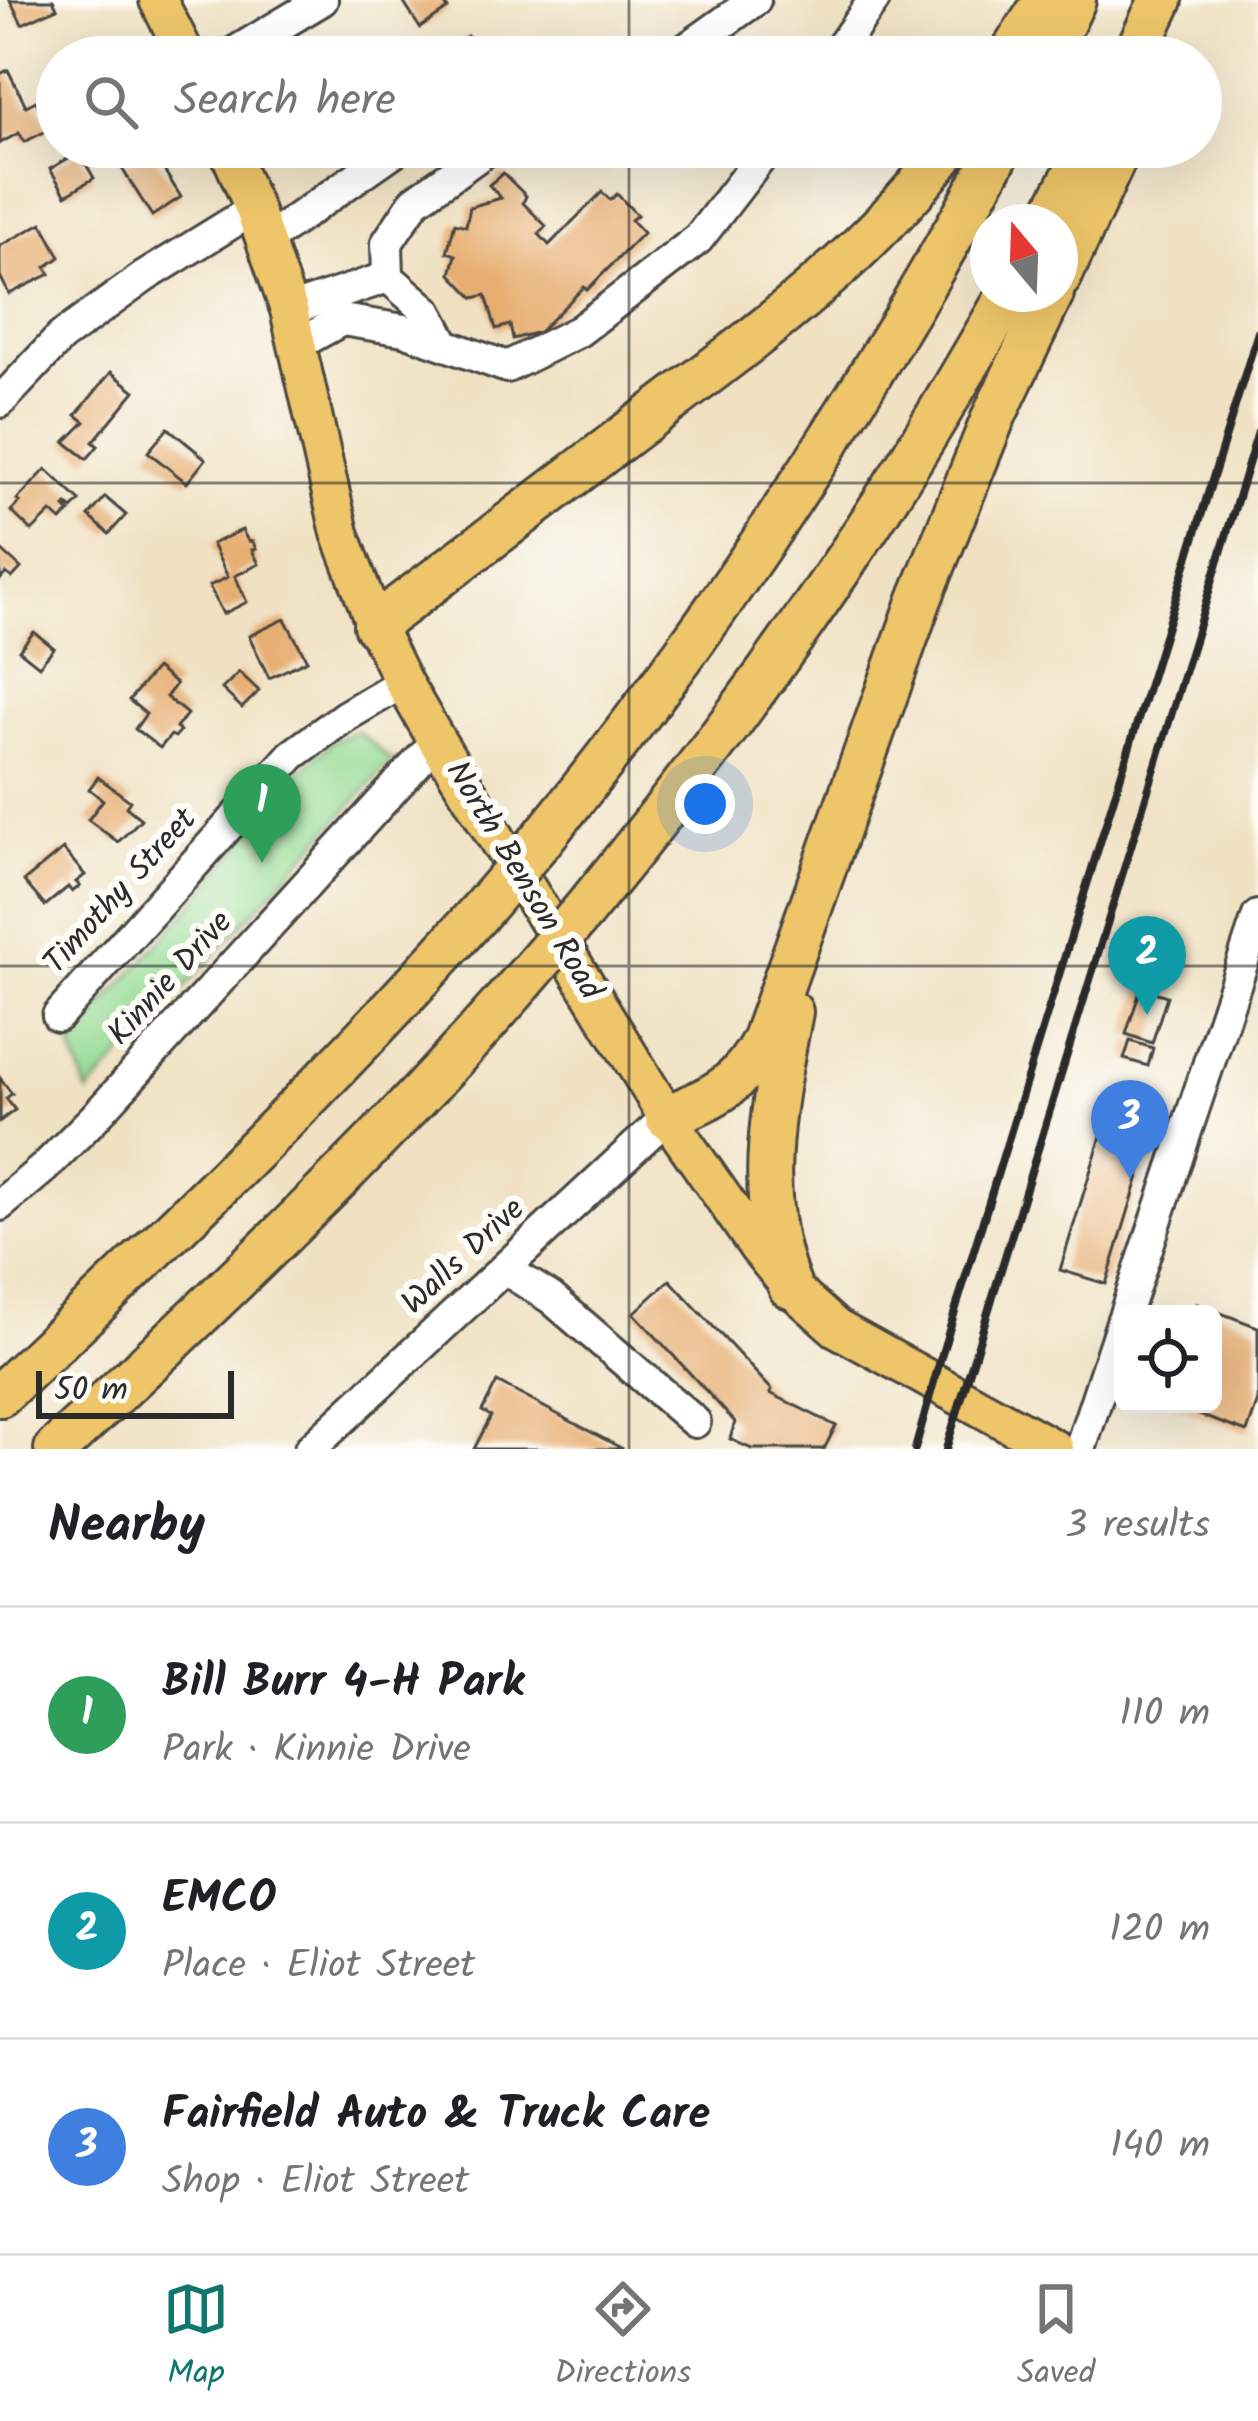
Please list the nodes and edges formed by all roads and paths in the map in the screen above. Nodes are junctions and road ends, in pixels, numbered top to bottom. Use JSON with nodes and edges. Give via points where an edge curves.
{"nodes":[{"id":1,"x":158,"y":0,"type":"edge"},
{"id":2,"x":322,"y":0,"type":"edge"},
{"id":3,"x":755,"y":0,"type":"edge"},
{"id":4,"x":874,"y":0,"type":"edge"},
{"id":5,"x":1046,"y":0,"type":"edge"},
{"id":6,"x":1074,"y":0,"type":"edge"},
{"id":7,"x":1161,"y":0,"type":"edge"},
{"id":8,"x":1176,"y":0,"type":"edge"},
{"id":9,"x":176,"y":36,"type":"edge"},
{"id":10,"x":262,"y":36,"type":"edge"},
{"id":11,"x":705,"y":36,"type":"edge"},
{"id":12,"x":849,"y":36,"type":"edge"},
{"id":13,"x":1023,"y":36,"type":"edge"},
{"id":14,"x":1056,"y":36,"type":"edge"},
{"id":15,"x":1144,"y":36,"type":"edge"},
{"id":16,"x":1163,"y":36,"type":"edge"},
{"id":17,"x":236,"y":168,"type":"edge"},
{"id":18,"x":362,"y":168,"type":"edge"},
{"id":19,"x":461,"y":168,"type":"edge"},
{"id":20,"x":753,"y":168,"type":"edge"},
{"id":21,"x":934,"y":168,"type":"edge"},
{"id":22,"x":989,"y":168,"type":"edge"},
{"id":23,"x":1078,"y":168,"type":"edge"},
{"id":24,"x":1110,"y":168,"type":"edge"},
{"id":25,"x":1059,"y":204,"type":"edge"},
{"id":26,"x":260,"y":225,"type":"junction"},
{"id":27,"x":1078,"y":238,"type":"edge"},
{"id":28,"x":388,"y":277,"type":"junction"},
{"id":29,"x":998,"y":312,"type":"edge"},
{"id":30,"x":1043,"y":312,"type":"edge"},
{"id":31,"x":293,"y":328,"type":"junction"},
{"id":32,"x":444,"y":343,"type":"junction"},
{"id":33,"x":0,"y":402,"type":"edge"},
{"id":34,"x":375,"y":626,"type":"junction"},
{"id":35,"x":403,"y":682,"type":"junction"},
{"id":36,"x":437,"y":741,"type":"junction"},
{"id":37,"x":823,"y":872,"type":"junction"},
{"id":38,"x":1258,"y":916,"type":"edge"},
{"id":39,"x":58,"y":1016,"type":"dead end"},
{"id":40,"x":667,"y":1118,"type":"junction"},
{"id":41,"x":0,"y":1205,"type":"edge"},
{"id":42,"x":146,"y":1257,"type":"junction"},
{"id":43,"x":505,"y":1269,"type":"junction"},
{"id":44,"x":790,"y":1288,"type":"junction"},
{"id":45,"x":1128,"y":1305,"type":"edge"},
{"id":46,"x":206,"y":1308,"type":"junction"},
{"id":47,"x":1114,"y":1347,"type":"edge"},
{"id":48,"x":0,"y":1370,"type":"edge"},
{"id":49,"x":0,"y":1395,"type":"edge"},
{"id":50,"x":695,"y":1422,"type":"dead end"},
{"id":51,"x":56,"y":1449,"type":"edge"},
{"id":52,"x":77,"y":1449,"type":"edge"},
{"id":53,"x":310,"y":1449,"type":"edge"},
{"id":54,"x":1055,"y":1449,"type":"edge"},
{"id":55,"x":1080,"y":1449,"type":"edge"}],
"edges":[{"from":1,"to":9,"type":"main road"},
{"from":2,"to":10,"type":"street"},
{"from":3,"to":11,"type":"street"},
{"from":4,"to":12,"type":"street"},
{"from":5,"to":13,"type":"highway"},
{"from":6,"to":14,"type":"highway"},
{"from":7,"to":15,"type":"highway"},
{"from":8,"to":16,"type":"highway"},
{"from":17,"to":26,"type":"main road","name":"North Benson Road"},
{"from":18,"to":26,"type":"street"},
{"from":19,"to":28,"type":"street","via":[[415,201],[387,243]]},
{"from":20,"to":32,"type":"street","via":[[698,239],[579,331],[507,367]]},
{"from":21,"to":34,"type":"highway","via":[[807,295]]},
{"from":22,"to":42,"type":"highway","bridge":true,"via":[[869,380],[655,695],[478,914],[332,1075]]},
{"from":23,"to":25,"type":"highway"},
{"from":24,"to":27,"type":"highway"},
{"from":26,"to":31,"type":"main road","name":"North Benson Road"},
{"from":26,"to":33,"type":"street","via":[[144,277],[61,337]]},
{"from":28,"to":31,"type":"street"},
{"from":28,"to":32,"type":"street","via":[[427,311]]},
{"from":29,"to":46,"type":"highway","bridge":true,"via":[[815,606],[700,765],[522,982]]},
{"from":30,"to":37,"type":"highway","via":[[949,524]]},
{"from":31,"to":32,"type":"street","via":[[342,320]]},
{"from":31,"to":34,"type":"main road","name":"North Benson Road","via":[[340,532]]},
{"from":34,"to":35,"type":"main road","name":"North Benson Road"},
{"from":35,"to":36,"type":"main road","name":"North Benson Road"},
{"from":35,"to":39,"type":"street","name":"Timothy Street","via":[[292,755]]},
{"from":36,"to":40,"type":"main road","name":"North Benson Road"},
{"from":36,"to":41,"type":"street","name":"Kinnie Drive","via":[[94,1118]]},
{"from":37,"to":40,"type":"highway","via":[[753,1059],[730,1086]]},
{"from":37,"to":44,"type":"highway","via":[[770,1148],[768,1203]]},
{"from":38,"to":45,"type":"street"},
{"from":40,"to":43,"type":"street","name":"Walls Drive"},
{"from":40,"to":44,"type":"main road","name":"North Benson Road"},
{"from":42,"to":48,"type":"highway"},
{"from":42,"to":49,"type":"highway"},
{"from":43,"to":50,"type":"street","via":[[551,1298]]},
{"from":43,"to":53,"type":"street","name":"Walls Drive"},
{"from":44,"to":54,"type":"main road","name":"North Benson Road","via":[[836,1328]]},
{"from":46,"to":51,"type":"highway"},
{"from":46,"to":52,"type":"highway"},
{"from":47,"to":55,"type":"street"}]}
